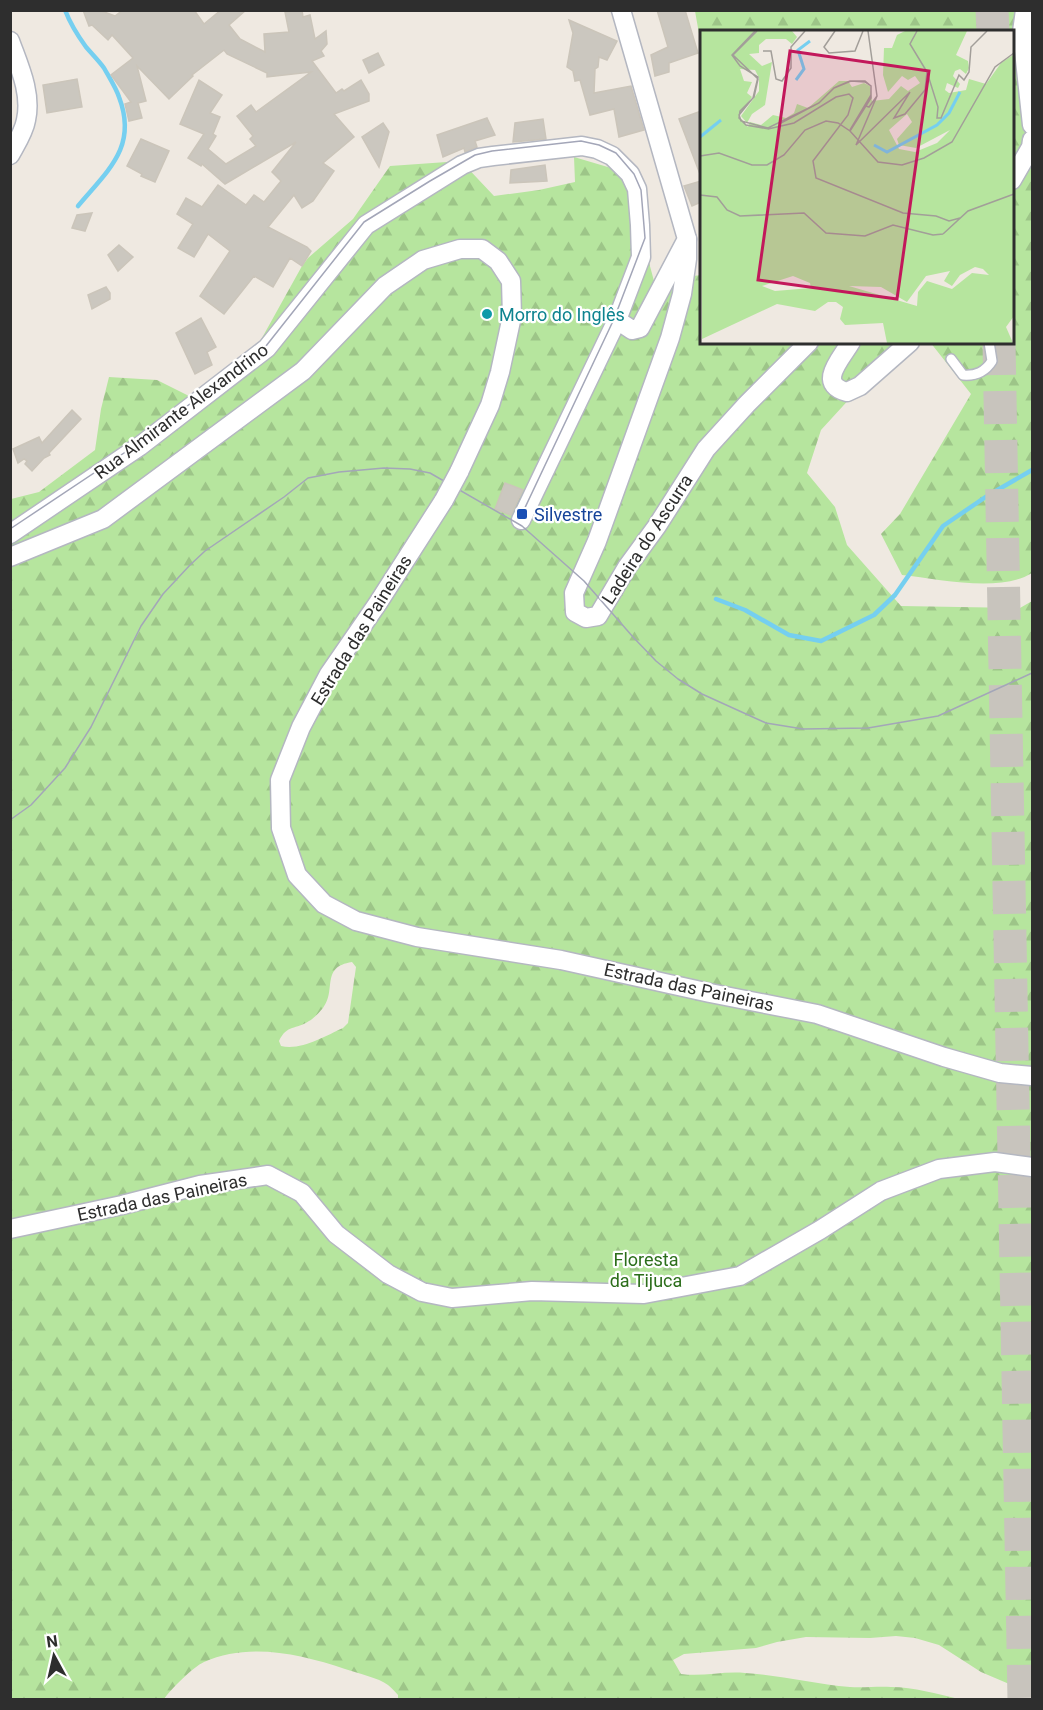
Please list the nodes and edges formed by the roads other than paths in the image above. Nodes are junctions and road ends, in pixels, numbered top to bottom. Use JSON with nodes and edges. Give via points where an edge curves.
{"nodes":[{"id":1,"x":621,"y":10,"type":"edge"},
{"id":2,"x":1026,"y":10,"type":"edge"},
{"id":3,"x":1032,"y":14,"type":"edge"},
{"id":4,"x":10,"y":41,"type":"edge"},
{"id":5,"x":1032,"y":125,"type":"edge"},
{"id":6,"x":1032,"y":140,"type":"edge"},
{"id":7,"x":10,"y":155,"type":"edge"},
{"id":8,"x":1013,"y":177,"type":"edge"},
{"id":9,"x":687,"y":239,"type":"junction"},
{"id":10,"x":617,"y":320,"type":"junction"},
{"id":11,"x":807,"y":344,"type":"edge"},
{"id":12,"x":850,"y":344,"type":"edge"},
{"id":13,"x":908,"y":344,"type":"edge"},
{"id":14,"x":989,"y":344,"type":"edge"},
{"id":15,"x":951,"y":359,"type":"dead end"},
{"id":16,"x":521,"y":520,"type":"dead end"},
{"id":17,"x":10,"y":534,"type":"edge"},
{"id":18,"x":10,"y":557,"type":"edge"},
{"id":19,"x":1032,"y":1076,"type":"edge"},
{"id":20,"x":1032,"y":1167,"type":"edge"},
{"id":21,"x":10,"y":1229,"type":"edge"}],
"edges":[{"from":1,"to":9,"type":"street"},
{"from":2,"to":3,"type":"street"},
{"from":2,"to":5,"type":"street","via":[[1022,32]]},
{"from":4,"to":7,"type":"street","via":[[26,86],[28,105],[26,122]]},
{"from":6,"to":8,"type":"street"},
{"from":9,"to":10,"type":"street","via":[[640,328],[632,330]]},
{"from":9,"to":11,"type":"street","name":"Ladeira do Ascurra","via":[[682,294],[670,338],[597,541],[574,593],[574,612],[586,618],[598,616],[706,449]]},
{"from":10,"to":16,"type":"street","name":"Rua Almirante Alexandrino"},
{"from":10,"to":17,"type":"street","name":"Rua Almirante Alexandrino","via":[[641,257],[637,189],[630,174],[612,156],[582,146],[478,158],[366,225],[267,348],[140,446]]},
{"from":12,"to":13,"type":"street","via":[[831,376],[832,384],[847,392],[860,386]]},
{"from":14,"to":15,"type":"lane","via":[[992,361],[978,374],[963,375]]},
{"from":18,"to":19,"type":"street","name":"Estrada das Paineiras","bridge":true,"via":[[103,519],[303,371],[385,286],[423,260],[460,249],[482,249],[498,261],[512,281],[512,315],[500,372],[490,405],[444,500],[329,674],[301,727],[280,780],[281,828],[297,875],[324,904],[356,921],[417,937],[561,960],[817,1014],[944,1057],[1000,1073]]},
{"from":20,"to":21,"type":"street","name":"Estrada das Paineiras","via":[[996,1162],[939,1169],[881,1191],[740,1276],[644,1294],[532,1292],[453,1298],[423,1292],[387,1274],[336,1234],[302,1193],[268,1175],[200,1185]]}]}
